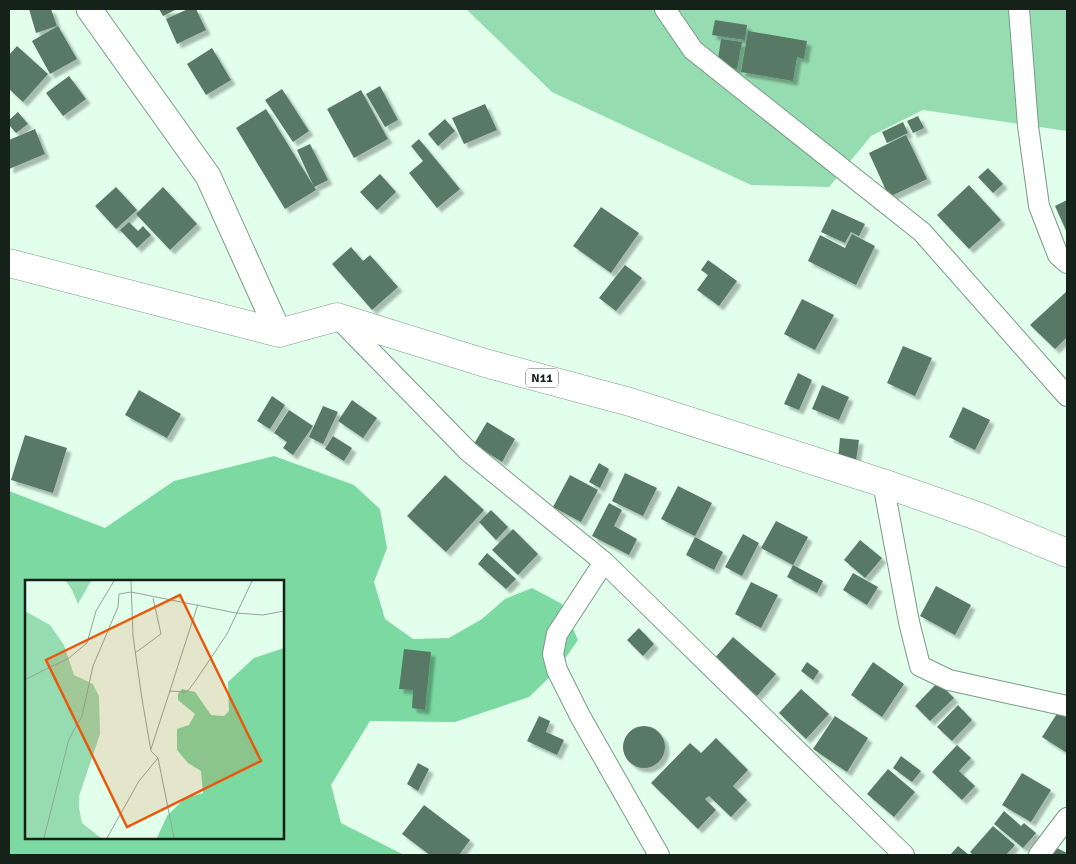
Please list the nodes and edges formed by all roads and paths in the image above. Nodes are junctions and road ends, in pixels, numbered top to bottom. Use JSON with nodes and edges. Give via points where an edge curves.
{"nodes":[{"id":1,"x":88,"y":9,"type":"edge"},
{"id":2,"x":665,"y":9,"type":"edge"},
{"id":3,"x":1020,"y":9,"type":"edge"},
{"id":4,"x":9,"y":263,"type":"edge"},
{"id":5,"x":1067,"y":263,"type":"edge"},
{"id":6,"x":336,"y":317,"type":"junction"},
{"id":7,"x":279,"y":333,"type":"junction"},
{"id":8,"x":1067,"y":396,"type":"edge"},
{"id":9,"x":883,"y":484,"type":"junction"},
{"id":10,"x":1067,"y":553,"type":"edge"},
{"id":11,"x":604,"y":562,"type":"junction"},
{"id":12,"x":1067,"y":706,"type":"edge"},
{"id":13,"x":1067,"y":818,"type":"edge"},
{"id":14,"x":659,"y":855,"type":"edge"},
{"id":15,"x":904,"y":855,"type":"edge"},
{"id":16,"x":1039,"y":855,"type":"edge"}],
"edges":[{"from":1,"to":7,"type":"street","via":[[208,176]]},
{"from":2,"to":8,"type":"street","via":[[693,50],[922,232]]},
{"from":3,"to":5,"type":"street","via":[[1028,126],[1039,206],[1058,256]]},
{"from":4,"to":7,"type":"highway"},
{"from":6,"to":7,"type":"highway"},
{"from":6,"to":9,"type":"highway","number":"N11","via":[[485,363],[630,402]]},
{"from":6,"to":11,"type":"street","via":[[468,451]]},
{"from":9,"to":10,"type":"highway","number":"N11","via":[[980,517]]},
{"from":9,"to":12,"type":"street","via":[[920,666],[949,680]]},
{"from":11,"to":14,"type":"street","via":[[557,634],[553,654],[557,670],[580,716]]},
{"from":11,"to":15,"type":"street"},
{"from":13,"to":16,"type":"street"}]}
